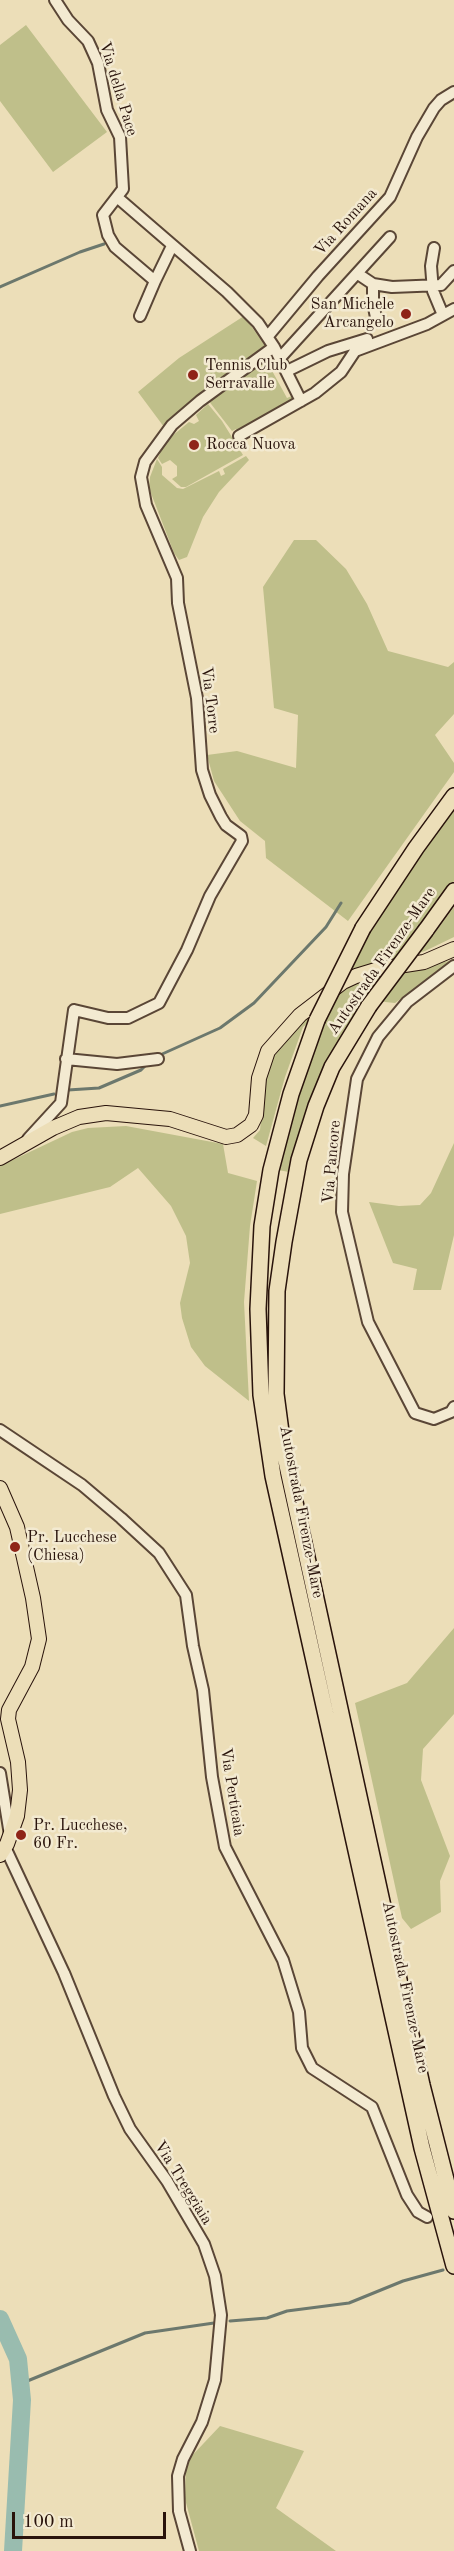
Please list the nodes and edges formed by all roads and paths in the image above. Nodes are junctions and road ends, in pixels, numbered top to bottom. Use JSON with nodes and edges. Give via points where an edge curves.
{"nodes":[{"id":1,"x":55,"y":0,"type":"edge"},
{"id":2,"x":454,"y":92,"type":"edge"},
{"id":3,"x":118,"y":198,"type":"junction"},
{"id":4,"x":390,"y":237,"type":"dead end"},
{"id":5,"x":172,"y":246,"type":"junction"},
{"id":6,"x":434,"y":248,"type":"dead end"},
{"id":7,"x":454,"y":272,"type":"edge"},
{"id":8,"x":358,"y":274,"type":"junction"},
{"id":9,"x":154,"y":281,"type":"junction"},
{"id":10,"x":373,"y":284,"type":"junction"},
{"id":11,"x":432,"y":285,"type":"junction"},
{"id":12,"x":454,"y":309,"type":"edge"},
{"id":13,"x":443,"y":315,"type":"junction"},
{"id":14,"x":141,"y":316,"type":"dead end"},
{"id":15,"x":376,"y":322,"type":"dead end"},
{"id":16,"x":394,"y":328,"type":"dead end"},
{"id":17,"x":268,"y":336,"type":"junction"},
{"id":18,"x":370,"y":342,"type":"junction"},
{"id":19,"x":274,"y":347,"type":"junction"},
{"id":20,"x":280,"y":358,"type":"junction"},
{"id":21,"x":287,"y":371,"type":"junction"},
{"id":22,"x":301,"y":400,"type":"junction"},
{"id":23,"x":239,"y":436,"type":"dead end"},
{"id":24,"x":454,"y":796,"type":"edge"},
{"id":25,"x":454,"y":891,"type":"edge"},
{"id":26,"x":454,"y":949,"type":"edge"},
{"id":27,"x":454,"y":966,"type":"edge"},
{"id":28,"x":66,"y":1059,"type":"junction"},
{"id":29,"x":158,"y":1059,"type":"dead end"},
{"id":30,"x":21,"y":1146,"type":"junction"},
{"id":31,"x":0,"y":1158,"type":"edge"},
{"id":32,"x":454,"y":1407,"type":"edge"},
{"id":33,"x":0,"y":1430,"type":"edge"},
{"id":34,"x":0,"y":1488,"type":"edge"},
{"id":35,"x":0,"y":1773,"type":"edge"},
{"id":36,"x":5,"y":1846,"type":"edge"},
{"id":37,"x":454,"y":2211,"type":"edge"},
{"id":38,"x":427,"y":2217,"type":"dead end"},
{"id":39,"x":454,"y":2266,"type":"edge"},
{"id":40,"x":190,"y":2551,"type":"edge"}],
"edges":[{"from":1,"to":3,"type":"street","name":"Via della Pace","via":[[88,41],[98,63],[106,110],[120,137],[123,184]]},
{"from":2,"to":17,"type":"street","name":"Via Romana","via":[[434,108],[390,197]]},
{"from":3,"to":5,"type":"street"},
{"from":3,"to":9,"type":"street","name":"Via della Pace","via":[[104,215],[108,235]]},
{"from":4,"to":8,"type":"street"},
{"from":5,"to":9,"type":"street"},
{"from":5,"to":17,"type":"street","via":[[227,292]]},
{"from":6,"to":11,"type":"street"},
{"from":7,"to":11,"type":"street","via":[[442,284]]},
{"from":8,"to":10,"type":"street"},
{"from":8,"to":20,"type":"street"},
{"from":9,"to":14,"type":"street"},
{"from":10,"to":11,"type":"street"},
{"from":10,"to":15,"type":"street"},
{"from":11,"to":13,"type":"street"},
{"from":12,"to":13,"type":"street"},
{"from":13,"to":18,"type":"street"},
{"from":16,"to":18,"type":"street"},
{"from":17,"to":19,"type":"street"},
{"from":18,"to":21,"type":"street","via":[[328,351]]},
{"from":18,"to":22,"type":"street","via":[[352,354],[336,376]]},
{"from":19,"to":20,"type":"street"},
{"from":19,"to":28,"type":"street","name":"Via Torre","via":[[172,425],[145,462],[141,477],[143,497],[177,578],[178,603],[197,698],[202,770],[221,817],[241,836],[242,842],[210,896],[159,1003],[128,1018],[74,1011]]},
{"from":20,"to":21,"type":"street"},
{"from":21,"to":22,"type":"street"},
{"from":22,"to":23,"type":"street"},
{"from":24,"to":39,"type":"highway","name":"Autostrada Firenze-Mare","bridge":true,"via":[[363,928],[317,1020],[291,1094],[271,1170],[262,1226],[258,1309],[261,1395],[273,1476],[422,2148]]},
{"from":25,"to":37,"type":"highway","name":"Autostrada Firenze-Mare","bridge":true,"via":[[369,1006],[332,1066],[316,1106],[299,1160],[278,1291],[276,1394],[283,1447],[372,1857]]},
{"from":26,"to":30,"type":"main road","via":[[424,962],[356,976],[300,1015],[268,1051],[259,1078],[256,1115],[251,1125],[237,1135],[226,1137],[170,1119],[106,1113],[79,1117]]},
{"from":27,"to":32,"type":"street","name":"Via Pancore","via":[[407,1002],[378,1037],[357,1079],[343,1174],[342,1212],[368,1322],[415,1413],[434,1419]]},
{"from":28,"to":29,"type":"street","via":[[117,1064]]},
{"from":28,"to":30,"type":"street","via":[[61,1102]]},
{"from":30,"to":31,"type":"main road"},
{"from":33,"to":38,"type":"street","name":"Via Perticaia","via":[[82,1485],[122,1518],[159,1553],[186,1595],[225,1847],[283,1959],[299,2012],[302,2048],[312,2068],[372,2107],[407,2194],[418,2212]]},
{"from":34,"to":36,"type":"main road","via":[[16,1527],[39,1639],[32,1667],[9,1710],[20,1779],[19,1803]]},
{"from":35,"to":36,"type":"street","name":"Via Treggiaia"},
{"from":36,"to":40,"type":"street","name":"Via Treggiaia","via":[[130,2129],[204,2244],[215,2276],[221,2315],[215,2380],[178,2476],[179,2511]]}]}
